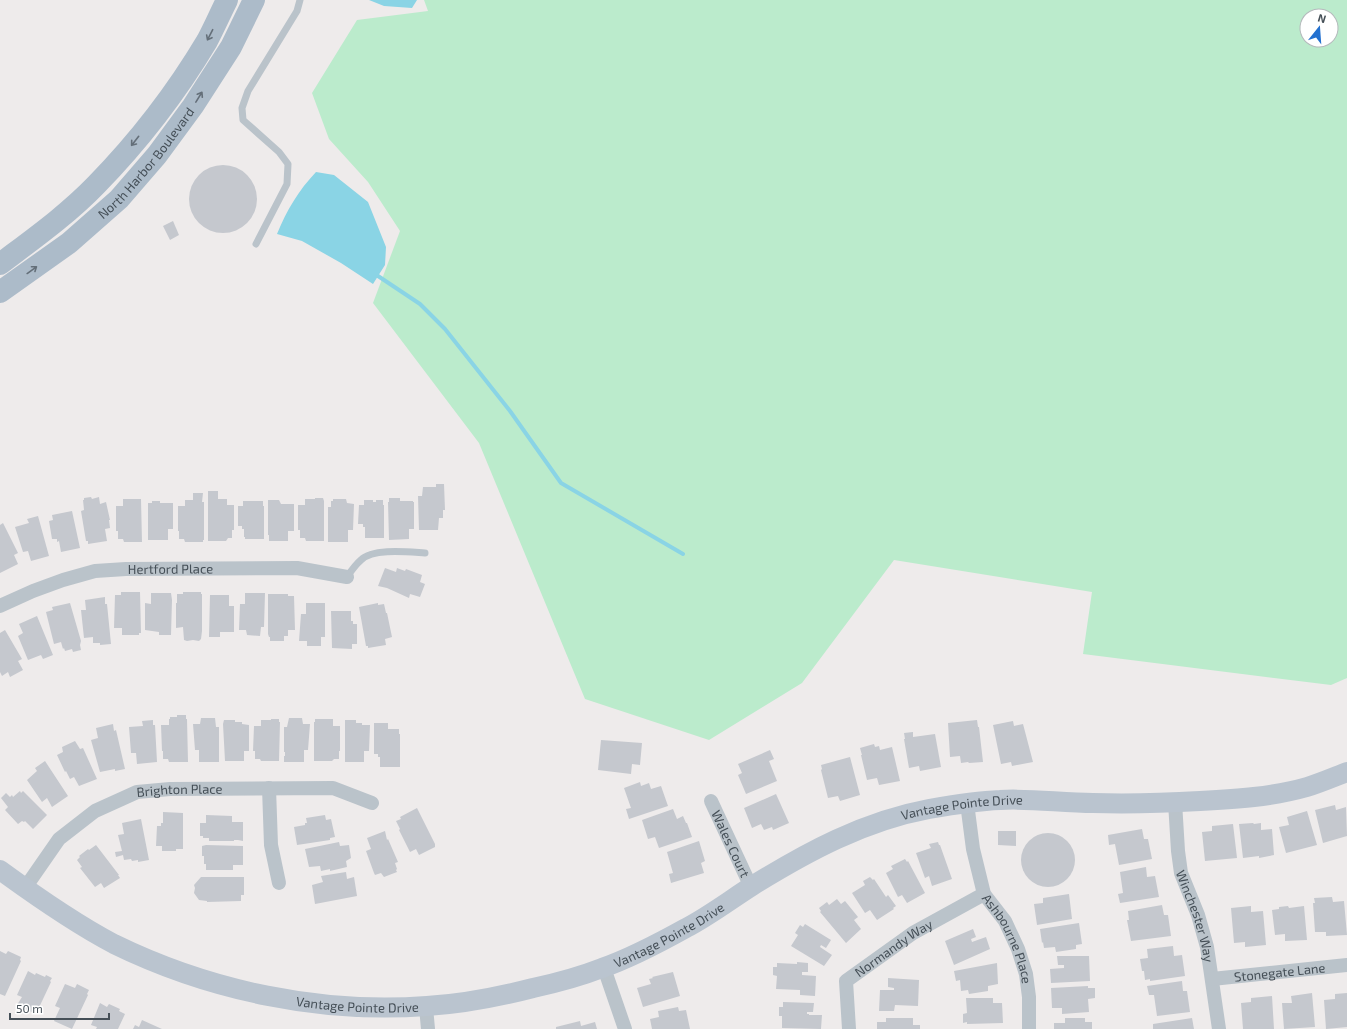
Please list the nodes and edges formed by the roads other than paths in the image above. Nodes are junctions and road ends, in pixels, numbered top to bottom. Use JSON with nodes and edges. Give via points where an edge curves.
{"nodes":[{"id":1,"x":227,"y":0,"type":"edge"},
{"id":2,"x":254,"y":0,"type":"edge"},
{"id":3,"x":300,"y":0,"type":"edge"},
{"id":4,"x":256,"y":244,"type":"dead end"},
{"id":5,"x":0,"y":264,"type":"edge"},
{"id":6,"x":0,"y":292,"type":"edge"},
{"id":7,"x":425,"y":553,"type":"dead end"},
{"id":8,"x":347,"y":577,"type":"joint"},
{"id":9,"x":0,"y":606,"type":"edge"},
{"id":10,"x":1347,"y":772,"type":"edge"},
{"id":11,"x":269,"y":788,"type":"junction"},
{"id":12,"x":711,"y":801,"type":"dead end"},
{"id":13,"x":1175,"y":802,"type":"junction"},
{"id":14,"x":372,"y":803,"type":"dead end"},
{"id":15,"x":968,"y":803,"type":"junction"},
{"id":16,"x":0,"y":870,"type":"edge"},
{"id":17,"x":279,"y":883,"type":"dead end"},
{"id":18,"x":751,"y":887,"type":"junction"},
{"id":19,"x":25,"y":888,"type":"junction"},
{"id":20,"x":984,"y":894,"type":"junction"},
{"id":21,"x":1347,"y":965,"type":"edge"},
{"id":22,"x":604,"y":968,"type":"junction"},
{"id":23,"x":1212,"y":979,"type":"junction"},
{"id":24,"x":426,"y":1006,"type":"junction"},
{"id":25,"x":428,"y":1029,"type":"edge"},
{"id":26,"x":625,"y":1029,"type":"edge"},
{"id":27,"x":849,"y":1029,"type":"edge"},
{"id":28,"x":1029,"y":1029,"type":"edge"},
{"id":29,"x":1219,"y":1029,"type":"edge"}],
"edges":[{"from":1,"to":5,"type":"main road","name":"North Harbor Boulevard","one_way":true,"via":[[207,41],[170,98],[131,147],[95,186],[52,224]]},
{"from":6,"to":2,"type":"main road","name":"North Harbor Boulevard","one_way":true,"via":[[69,243],[119,199],[194,106],[227,54]]},
{"from":3,"to":4,"type":"lane","via":[[297,11],[248,91],[242,108],[243,120],[288,164],[287,184]]},
{"from":7,"to":8,"type":"lane","via":[[371,554],[361,559]]},
{"from":8,"to":9,"type":"street","name":"Hertford Place","via":[[297,568],[94,571],[33,591]]},
{"from":10,"to":13,"type":"street","name":"Vantage Pointe Drive","via":[[1306,788],[1273,794],[1239,799]]},
{"from":11,"to":14,"type":"street","name":"Brighton Place","via":[[333,788]]},
{"from":11,"to":17,"type":"street","via":[[271,845]]},
{"from":11,"to":19,"type":"street","name":"Brighton Place","via":[[170,788],[137,792],[95,811],[59,839]]},
{"from":12,"to":18,"type":"street","name":"Wales Court"},
{"from":13,"to":15,"type":"street","name":"Vantage Pointe Drive","via":[[1001,800]]},
{"from":13,"to":23,"type":"street","name":"Winchester Way","via":[[1181,873],[1198,915]]},
{"from":15,"to":18,"type":"street","name":"Vantage Pointe Drive","via":[[890,818],[854,831],[808,853]]},
{"from":15,"to":20,"type":"street","name":"Ashbourne Place","via":[[973,848]]},
{"from":16,"to":19,"type":"street","name":"Vantage Pointe Drive"},
{"from":18,"to":22,"type":"street","name":"Vantage Pointe Drive","via":[[689,927]]},
{"from":19,"to":24,"type":"street","name":"Vantage Pointe Drive","via":[[68,918],[116,944],[214,983],[317,1004],[371,1007]]},
{"from":20,"to":27,"type":"street","name":"Normandy Way","via":[[913,933],[846,981]]},
{"from":20,"to":28,"type":"street","name":"Ashbourne Place","via":[[1005,921],[1018,949],[1026,974]]},
{"from":21,"to":23,"type":"street","name":"Stonegate Lane"},
{"from":22,"to":24,"type":"street","name":"Vantage Pointe Drive","via":[[569,980],[498,997]]},
{"from":22,"to":26,"type":"street"},
{"from":23,"to":29,"type":"street","name":"Winchester Way"},
{"from":24,"to":25,"type":"street"}]}
